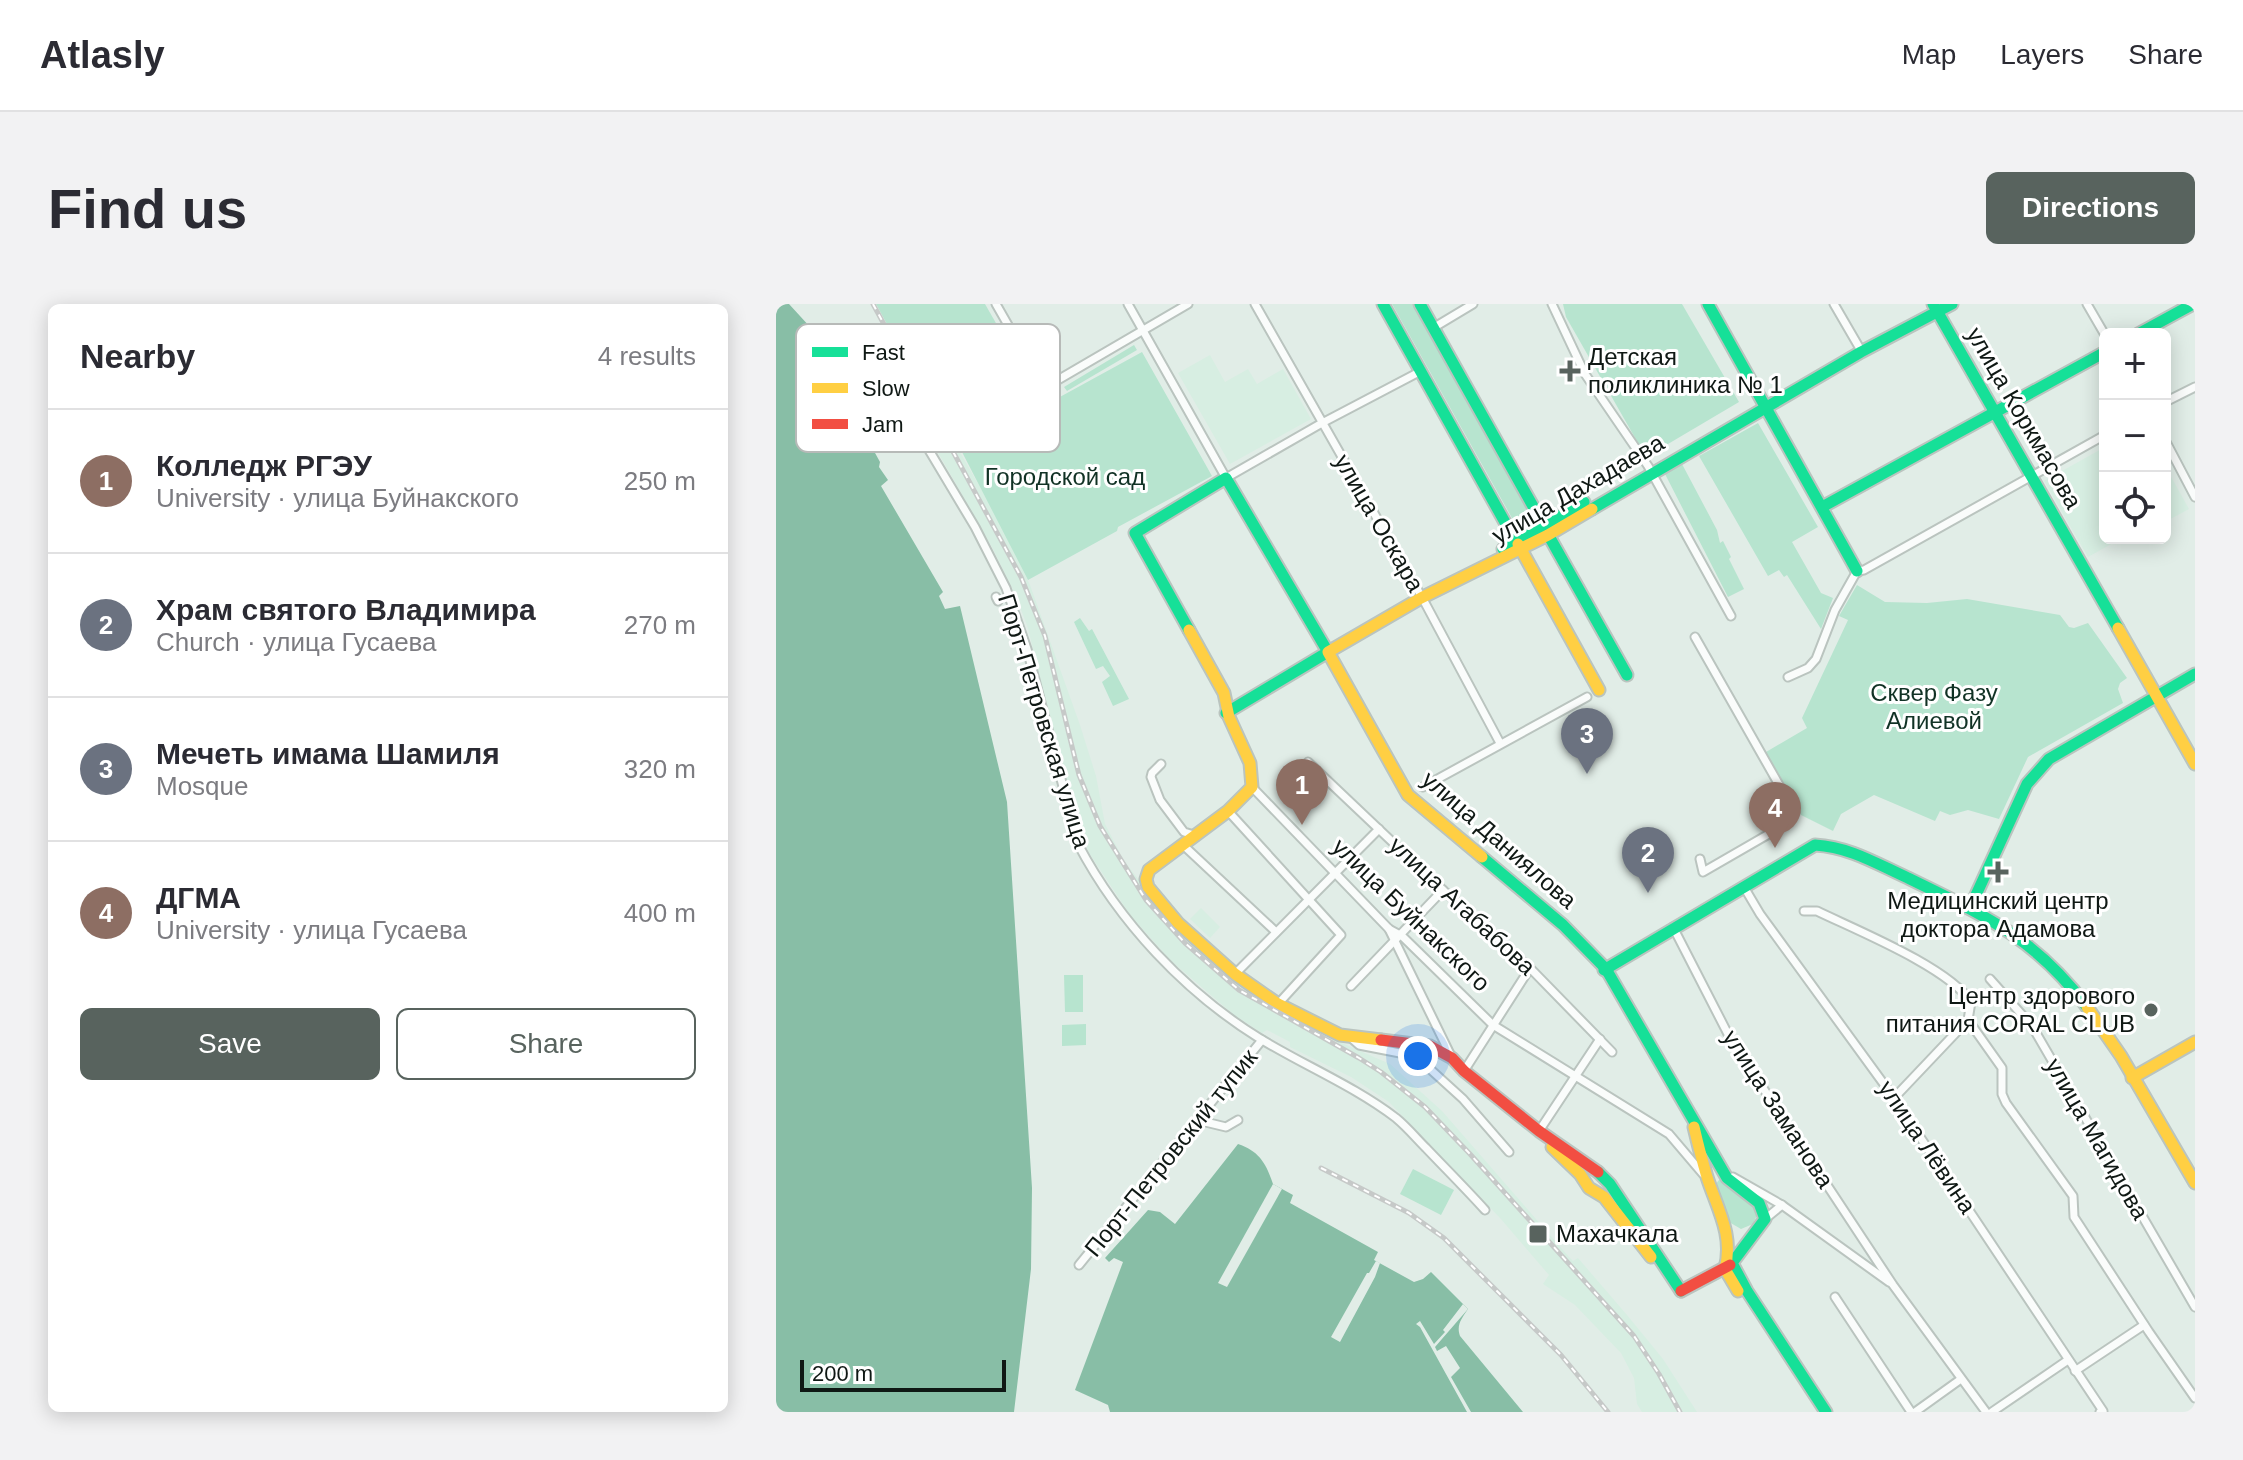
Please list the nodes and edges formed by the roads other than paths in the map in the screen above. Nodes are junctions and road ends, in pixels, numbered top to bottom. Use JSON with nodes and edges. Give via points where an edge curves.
{"nodes":[{"id":1,"x":996,"y":304,"type":"edge"},
{"id":2,"x":1128,"y":304,"type":"edge"},
{"id":3,"x":1188,"y":304,"type":"edge"},
{"id":4,"x":1255,"y":304,"type":"edge"},
{"id":5,"x":1383,"y":304,"type":"edge"},
{"id":6,"x":1420,"y":304,"type":"edge"},
{"id":7,"x":1473,"y":304,"type":"edge"},
{"id":8,"x":1552,"y":304,"type":"edge"},
{"id":9,"x":1708,"y":304,"type":"edge"},
{"id":10,"x":1834,"y":304,"type":"edge"},
{"id":11,"x":1952,"y":304,"type":"edge"},
{"id":12,"x":2087,"y":304,"type":"edge"},
{"id":13,"x":2193,"y":304,"type":"edge"},
{"id":14,"x":1935,"y":306,"type":"edge"},
{"id":15,"x":1007,"y":324,"type":"edge"},
{"id":16,"x":1433,"y":328,"type":"junction"},
{"id":17,"x":2101,"y":328,"type":"edge"},
{"id":18,"x":2149,"y":328,"type":"edge"},
{"id":19,"x":1143,"y":330,"type":"junction"},
{"id":20,"x":1859,"y":347,"type":"junction"},
{"id":21,"x":2099,"y":355,"type":"edge"},
{"id":22,"x":1421,"y":371,"type":"junction"},
{"id":23,"x":1060,"y":379,"type":"edge"},
{"id":24,"x":2195,"y":387,"type":"edge"},
{"id":25,"x":2169,"y":400,"type":"edge"},
{"id":26,"x":1765,"y":406,"type":"junction"},
{"id":27,"x":1996,"y":411,"type":"junction"},
{"id":28,"x":1322,"y":423,"type":"junction"},
{"id":29,"x":2099,"y":438,"type":"edge"},
{"id":30,"x":930,"y":452,"type":"edge"},
{"id":31,"x":2171,"y":452,"type":"edge"},
{"id":32,"x":1650,"y":469,"type":"junction"},
{"id":33,"x":2033,"y":476,"type":"junction"},
{"id":34,"x":1226,"y":478,"type":"junction"},
{"id":35,"x":2195,"y":497,"type":"edge"},
{"id":36,"x":1822,"y":507,"type":"junction"},
{"id":37,"x":1546,"y":530,"type":"junction"},
{"id":38,"x":1519,"y":546,"type":"junction"},
{"id":39,"x":1857,"y":571,"type":"junction"},
{"id":40,"x":1417,"y":592,"type":"junction"},
{"id":41,"x":1731,"y":616,"type":"dead end"},
{"id":42,"x":1695,"y":637,"type":"dead end"},
{"id":43,"x":1327,"y":651,"type":"junction"},
{"id":44,"x":2195,"y":674,"type":"edge"},
{"id":45,"x":1627,"y":675,"type":"dead end"},
{"id":46,"x":1788,"y":677,"type":"dead end"},
{"id":47,"x":1599,"y":690,"type":"dead end"},
{"id":48,"x":2157,"y":695,"type":"junction"},
{"id":49,"x":1587,"y":697,"type":"dead end"},
{"id":50,"x":1225,"y":709,"type":"junction"},
{"id":51,"x":1500,"y":743,"type":"junction"},
{"id":52,"x":1308,"y":762,"type":"dead end"},
{"id":53,"x":1161,"y":764,"type":"dead end"},
{"id":54,"x":2195,"y":764,"type":"edge"},
{"id":55,"x":1252,"y":787,"type":"junction"},
{"id":56,"x":1423,"y":787,"type":"dead end"},
{"id":57,"x":1228,"y":811,"type":"junction"},
{"id":58,"x":1379,"y":829,"type":"junction"},
{"id":59,"x":1194,"y":835,"type":"junction"},
{"id":60,"x":1182,"y":844,"type":"junction"},
{"id":61,"x":1700,"y":859,"type":"dead end"},
{"id":62,"x":1335,"y":874,"type":"junction"},
{"id":63,"x":1744,"y":887,"type":"junction"},
{"id":64,"x":1443,"y":890,"type":"junction"},
{"id":65,"x":1309,"y":900,"type":"junction"},
{"id":66,"x":1971,"y":907,"type":"junction"},
{"id":67,"x":1804,"y":911,"type":"dead end"},
{"id":68,"x":1673,"y":928,"type":"junction"},
{"id":69,"x":1276,"y":932,"type":"junction"},
{"id":70,"x":1396,"y":937,"type":"junction"},
{"id":71,"x":1530,"y":968,"type":"junction"},
{"id":72,"x":1604,"y":969,"type":"junction"},
{"id":73,"x":1235,"y":974,"type":"junction"},
{"id":74,"x":1990,"y":979,"type":"dead end"},
{"id":75,"x":1351,"y":986,"type":"dead end"},
{"id":76,"x":1278,"y":1004,"type":"junction"},
{"id":77,"x":1968,"y":1020,"type":"junction"},
{"id":78,"x":1493,"y":1025,"type":"junction"},
{"id":79,"x":1348,"y":1036,"type":"junction"},
{"id":80,"x":1600,"y":1039,"type":"junction"},
{"id":81,"x":1262,"y":1040,"type":"junction"},
{"id":82,"x":2195,"y":1042,"type":"edge"},
{"id":83,"x":1612,"y":1052,"type":"dead end"},
{"id":84,"x":1452,"y":1058,"type":"junction"},
{"id":85,"x":1464,"y":1071,"type":"junction"},
{"id":86,"x":1574,"y":1075,"type":"junction"},
{"id":87,"x":2134,"y":1078,"type":"junction"},
{"id":88,"x":1894,"y":1098,"type":"junction"},
{"id":89,"x":1197,"y":1120,"type":"junction"},
{"id":90,"x":1238,"y":1120,"type":"dead end"},
{"id":91,"x":1539,"y":1131,"type":"junction"},
{"id":92,"x":1509,"y":1152,"type":"dead end"},
{"id":93,"x":2195,"y":1174,"type":"edge"},
{"id":94,"x":1727,"y":1178,"type":"junction"},
{"id":95,"x":1707,"y":1179,"type":"junction"},
{"id":96,"x":2195,"y":1183,"type":"edge"},
{"id":97,"x":1782,"y":1205,"type":"junction"},
{"id":98,"x":1485,"y":1210,"type":"dead end"},
{"id":99,"x":1765,"y":1219,"type":"junction"},
{"id":100,"x":1726,"y":1226,"type":"junction"},
{"id":101,"x":1756,"y":1234,"type":"junction"},
{"id":102,"x":1079,"y":1265,"type":"dead end"},
{"id":103,"x":1729,"y":1266,"type":"junction"},
{"id":104,"x":1893,"y":1285,"type":"junction"},
{"id":105,"x":1835,"y":1297,"type":"dead end"},
{"id":106,"x":2195,"y":1307,"type":"edge"},
{"id":107,"x":2144,"y":1325,"type":"junction"},
{"id":108,"x":2068,"y":1360,"type":"junction"},
{"id":109,"x":2075,"y":1371,"type":"junction"},
{"id":110,"x":1961,"y":1379,"type":"junction"},
{"id":111,"x":2195,"y":1398,"type":"edge"},
{"id":112,"x":2102,"y":1411,"type":"edge"},
{"id":113,"x":1818,"y":1412,"type":"edge"},
{"id":114,"x":1826,"y":1412,"type":"edge"},
{"id":115,"x":1913,"y":1412,"type":"edge"},
{"id":116,"x":1989,"y":1412,"type":"edge"}],
"edges":[{"from":1,"to":15,"type":"street"},
{"from":2,"to":19,"type":"street","name":"улица Даниялова"},
{"from":3,"to":19,"type":"street"},
{"from":4,"to":28,"type":"street","name":"улица Оскара"},
{"from":5,"to":22,"type":"main road"},
{"from":6,"to":16,"type":"main road"},
{"from":7,"to":16,"type":"street"},
{"from":8,"to":32,"type":"street","via":[[1585,374]]},
{"from":9,"to":26,"type":"main road"},
{"from":10,"to":20,"type":"street"},
{"from":11,"to":14,"type":"main road","name":"улица Дахадаева"},
{"from":12,"to":17,"type":"street"},
{"from":13,"to":18,"type":"main road"},
{"from":14,"to":20,"type":"main road","name":"улица Дахадаева"},
{"from":14,"to":26,"type":"main road","name":"улица Дахадаева"},
{"from":14,"to":27,"type":"main road","name":"улица Коркмасова"},
{"from":16,"to":37,"type":"main road"},
{"from":19,"to":23,"type":"street"},
{"from":19,"to":34,"type":"street","name":"улица Даниялова"},
{"from":20,"to":26,"type":"main road","name":"улица Дахадаева"},
{"from":21,"to":27,"type":"main road"},
{"from":22,"to":28,"type":"street"},
{"from":22,"to":38,"type":"main road"},
{"from":24,"to":25,"type":"street"},
{"from":26,"to":32,"type":"main road","name":"улица Дахадаева"},
{"from":26,"to":36,"type":"main road"},
{"from":27,"to":33,"type":"main road","name":"улица Коркмасова"},
{"from":27,"to":36,"type":"main road"},
{"from":28,"to":34,"type":"street"},
{"from":28,"to":40,"type":"street","name":"улица Оскара"},
{"from":29,"to":33,"type":"street"},
{"from":30,"to":81,"type":"street","name":"Порт-Петровская улица","via":[[975,527],[1027,649],[1068,812],[1092,870],[1157,953],[1230,1019]]},
{"from":31,"to":35,"type":"street"},
{"from":32,"to":37,"type":"main road","name":"улица Дахадаева"},
{"from":32,"to":41,"type":"street"},
{"from":33,"to":39,"type":"street"},
{"from":33,"to":48,"type":"main road","name":"улица Коркмасова"},
{"from":34,"to":43,"type":"main road","name":"улица Даниялова"},
{"from":34,"to":50,"type":"main road","via":[[1135,533],[1224,693]]},
{"from":36,"to":39,"type":"main road"},
{"from":37,"to":38,"type":"main road","name":"улица Дахадаева"},
{"from":37,"to":45,"type":"main road"},
{"from":38,"to":40,"type":"main road","name":"улица Дахадаева"},
{"from":38,"to":47,"type":"main road"},
{"from":39,"to":46,"type":"street","via":[[1816,659]]},
{"from":40,"to":43,"type":"main road","name":"улица Дахадаева"},
{"from":40,"to":51,"type":"street","name":"улица Оскара"},
{"from":42,"to":61,"type":"street","via":[[1795,813],[1781,827],[1703,872]]},
{"from":43,"to":50,"type":"main road","name":"улица Дахадаева"},
{"from":43,"to":72,"type":"main road","name":"улица Даниялова","via":[[1408,795],[1563,925]]},
{"from":44,"to":48,"type":"main road"},
{"from":48,"to":54,"type":"main road","name":"улица Коркмасова"},
{"from":48,"to":66,"type":"main road","via":[[2036,771]]},
{"from":49,"to":51,"type":"street"},
{"from":50,"to":55,"type":"main road","via":[[1252,767]]},
{"from":51,"to":56,"type":"street"},
{"from":52,"to":58,"type":"street","name":"улица Агабабова"},
{"from":53,"to":59,"type":"street","via":[[1151,777],[1160,800],[1184,832]]},
{"from":55,"to":57,"type":"main road"},
{"from":55,"to":62,"type":"street","name":"улица Буйнакского"},
{"from":57,"to":59,"type":"main road"},
{"from":57,"to":65,"type":"street"},
{"from":58,"to":62,"type":"street"},
{"from":58,"to":64,"type":"street","name":"улица Агабабова"},
{"from":59,"to":60,"type":"main road"},
{"from":60,"to":69,"type":"street"},
{"from":60,"to":73,"type":"main road","via":[[1147,874],[1148,887],[1178,923]]},
{"from":62,"to":65,"type":"street"},
{"from":62,"to":70,"type":"street","name":"улица Буйнакского"},
{"from":63,"to":66,"type":"main road","via":[[1815,845],[1831,844]]},
{"from":63,"to":66,"type":"main road","via":[[1825,841]]},
{"from":63,"to":68,"type":"main road"},
{"from":63,"to":88,"type":"street","name":"улица Лёвина"},
{"from":64,"to":70,"type":"street"},
{"from":64,"to":71,"type":"street","name":"улица Агабабова"},
{"from":65,"to":69,"type":"street"},
{"from":65,"to":76,"type":"street","via":[[1341,935]]},
{"from":66,"to":87,"type":"main road","via":[[2028,942],[2053,965],[2086,1003]]},
{"from":67,"to":77,"type":"street","via":[[1817,911],[1935,972],[1965,993],[1971,1002]]},
{"from":68,"to":72,"type":"main road"},
{"from":68,"to":104,"type":"street","name":"улица Заманова","via":[[1730,1038]]},
{"from":69,"to":73,"type":"street"},
{"from":70,"to":75,"type":"street"},
{"from":70,"to":78,"type":"street","name":"улица Буйнакского"},
{"from":70,"to":84,"type":"street"},
{"from":71,"to":78,"type":"street"},
{"from":71,"to":80,"type":"street","name":"улица Агабабова"},
{"from":72,"to":94,"type":"main road","name":"улица Даниялова"},
{"from":72,"to":95,"type":"main road","name":"улица Даниялова","via":[[1690,1113]]},
{"from":73,"to":76,"type":"main road"},
{"from":74,"to":106,"type":"street","name":"улица Магидова","via":[[2032,1026]]},
{"from":76,"to":79,"type":"main road"},
{"from":77,"to":88,"type":"street"},
{"from":77,"to":107,"type":"street","via":[[2002,1068],[2006,1103],[2073,1196],[2074,1217]]},
{"from":78,"to":85,"type":"street"},
{"from":78,"to":86,"type":"street","name":"улица Буйнакского"},
{"from":79,"to":84,"type":"main road","via":[[1430,1046]]},
{"from":79,"to":92,"type":"street","via":[[1359,1045],[1400,1053],[1430,1069]]},
{"from":80,"to":83,"type":"street","name":"улица Агабабова"},
{"from":80,"to":86,"type":"street"},
{"from":81,"to":89,"type":"street","name":"Порт-Петровский тупик"},
{"from":81,"to":98,"type":"street","name":"Порт-Петровская улица","via":[[1353,1088],[1399,1120]]},
{"from":82,"to":87,"type":"main road"},
{"from":84,"to":85,"type":"main road"},
{"from":85,"to":91,"type":"main road"},
{"from":86,"to":91,"type":"street"},
{"from":86,"to":95,"type":"street","name":"улица Буйнакского","via":[[1669,1134]]},
{"from":87,"to":93,"type":"main road"},
{"from":87,"to":96,"type":"main road"},
{"from":88,"to":108,"type":"street","name":"улица Лёвина"},
{"from":89,"to":90,"type":"street","via":[[1226,1127]]},
{"from":89,"to":102,"type":"street","name":"Порт-Петровский тупик"},
{"from":91,"to":103,"type":"main road","via":[[1584,1170],[1581,1179],[1597,1196],[1607,1193],[1681,1291]]},
{"from":94,"to":95,"type":"main road","via":[[1715,1174]]},
{"from":94,"to":97,"type":"street","name":"улица Заманова"},
{"from":94,"to":99,"type":"main road","name":"улица Даниялова","via":[[1759,1203]]},
{"from":95,"to":100,"type":"main road","name":"улица Даниялова"},
{"from":97,"to":99,"type":"street","name":"улица Заманова"},
{"from":97,"to":104,"type":"street","name":"улица Заманова"},
{"from":99,"to":101,"type":"main road"},
{"from":100,"to":101,"type":"main road","via":[[1745,1236]]},
{"from":100,"to":103,"type":"main road","name":"улица Даниялова"},
{"from":101,"to":103,"type":"main road"},
{"from":103,"to":113,"type":"main road"},
{"from":103,"to":114,"type":"main road"},
{"from":104,"to":110,"type":"street","name":"улица Заманова"},
{"from":105,"to":115,"type":"street"},
{"from":107,"to":109,"type":"street"},
{"from":107,"to":111,"type":"street"},
{"from":108,"to":109,"type":"street","name":"улица Лёвина"},
{"from":108,"to":116,"type":"street"},
{"from":109,"to":112,"type":"street","name":"улица Лёвина"},
{"from":110,"to":115,"type":"street"},
{"from":110,"to":116,"type":"street","name":"улица Заманова"}]}
